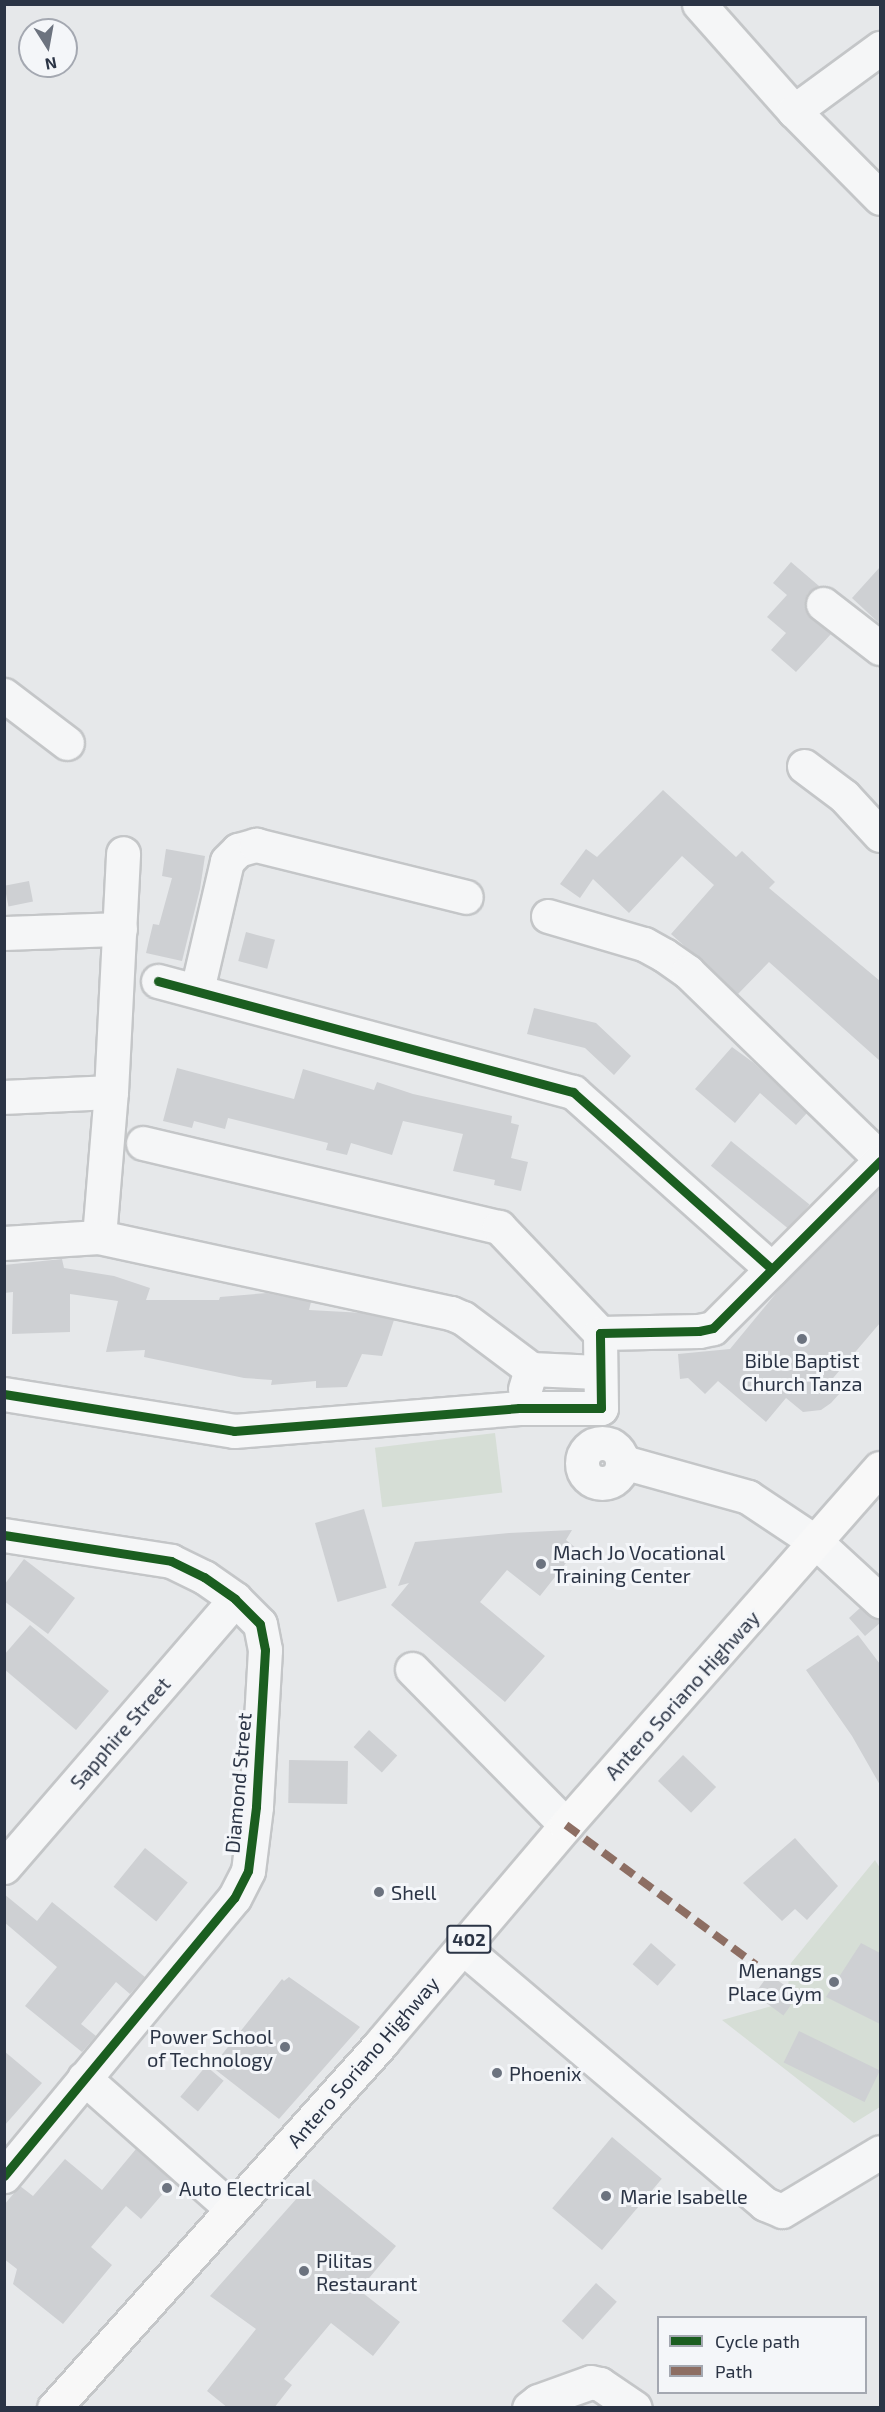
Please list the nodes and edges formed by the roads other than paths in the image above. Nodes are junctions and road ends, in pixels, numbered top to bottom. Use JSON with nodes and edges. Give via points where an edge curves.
{"nodes":[{"id":1,"x":699,"y":4,"type":"edge"},
{"id":2,"x":880,"y":48,"type":"edge"},
{"id":3,"x":794,"y":111,"type":"junction"},
{"id":4,"x":880,"y":198,"type":"edge"},
{"id":5,"x":823,"y":604,"type":"dead end"},
{"id":6,"x":880,"y":648,"type":"edge"},
{"id":7,"x":4,"y":695,"type":"edge"},
{"id":8,"x":67,"y":743,"type":"dead end"},
{"id":9,"x":804,"y":766,"type":"dead end"},
{"id":10,"x":880,"y":835,"type":"edge"},
{"id":11,"x":123,"y":854,"type":"dead end"},
{"id":12,"x":466,"y":897,"type":"dead end"},
{"id":13,"x":548,"y":916,"type":"dead end"},
{"id":14,"x":120,"y":929,"type":"junction"},
{"id":15,"x":4,"y":933,"type":"edge"},
{"id":16,"x":158,"y":981,"type":"dead end"},
{"id":17,"x":197,"y":990,"type":"junction"},
{"id":18,"x":111,"y":1092,"type":"junction"},
{"id":19,"x":4,"y":1096,"type":"edge"},
{"id":20,"x":143,"y":1143,"type":"dead end"},
{"id":21,"x":880,"y":1160,"type":"edge"},
{"id":22,"x":99,"y":1237,"type":"junction"},
{"id":23,"x":4,"y":1243,"type":"edge"},
{"id":24,"x":772,"y":1269,"type":"junction"},
{"id":25,"x":600,"y":1333,"type":"junction"},
{"id":26,"x":531,"y":1369,"type":"junction"},
{"id":27,"x":598,"y":1372,"type":"junction"},
{"id":28,"x":4,"y":1394,"type":"edge"},
{"id":29,"x":519,"y":1408,"type":"junction"},
{"id":30,"x":601,"y":1408,"type":"junction"},
{"id":31,"x":879,"y":1474,"type":"edge"},
{"id":32,"x":6,"y":1536,"type":"edge"},
{"id":33,"x":817,"y":1543,"type":"junction"},
{"id":34,"x":235,"y":1599,"type":"junction"},
{"id":35,"x":880,"y":1601,"type":"edge"},
{"id":36,"x":412,"y":1669,"type":"dead end"},
{"id":37,"x":566,"y":1826,"type":"junction"},
{"id":38,"x":4,"y":1867,"type":"edge"},
{"id":39,"x":462,"y":1947,"type":"junction"},
{"id":40,"x":84,"y":2078,"type":"junction"},
{"id":41,"x":880,"y":2152,"type":"edge"},
{"id":42,"x":4,"y":2176,"type":"edge"},
{"id":43,"x":232,"y":2209,"type":"junction"},
{"id":44,"x":538,"y":2405,"type":"edge"},
{"id":45,"x":54,"y":2408,"type":"edge"},
{"id":46,"x":635,"y":2408,"type":"edge"}],
"edges":[{"from":1,"to":3,"type":"street"},
{"from":2,"to":3,"type":"street"},
{"from":3,"to":4,"type":"street"},
{"from":5,"to":6,"type":"street"},
{"from":7,"to":8,"type":"street"},
{"from":9,"to":10,"type":"street","via":[[844,795]]},
{"from":11,"to":14,"type":"street"},
{"from":12,"to":17,"type":"street","via":[[256,845],[238,850],[227,861]]},
{"from":13,"to":21,"type":"street","via":[[644,944],[688,972]]},
{"from":14,"to":15,"type":"street"},
{"from":14,"to":18,"type":"street"},
{"from":16,"to":17,"type":"street"},
{"from":17,"to":24,"type":"street","via":[[573,1092]]},
{"from":18,"to":19,"type":"street"},
{"from":18,"to":22,"type":"street"},
{"from":20,"to":25,"type":"street","via":[[499,1227]]},
{"from":21,"to":24,"type":"street"},
{"from":22,"to":23,"type":"street"},
{"from":22,"to":26,"type":"street","via":[[451,1313]]},
{"from":24,"to":25,"type":"street","via":[[713,1328]]},
{"from":25,"to":27,"type":"street"},
{"from":26,"to":27,"type":"street"},
{"from":26,"to":29,"type":"street"},
{"from":27,"to":30,"type":"street"},
{"from":28,"to":29,"type":"street","via":[[234,1431]]},
{"from":29,"to":30,"type":"street"},
{"from":30,"to":33,"type":"street","via":[[614,1452],[748,1497]]},
{"from":31,"to":33,"type":"main road","name":"Antero Soriano Highway","number":"402"},
{"from":32,"to":34,"type":"street","name":"Diamond Street","via":[[171,1560]]},
{"from":33,"to":35,"type":"street"},
{"from":33,"to":37,"type":"main road","name":"Antero Soriano Highway","number":"402"},
{"from":34,"to":38,"type":"street","name":"Sapphire Street"},
{"from":34,"to":40,"type":"street","name":"Diamond Street","via":[[260,1624],[265,1650],[257,1796],[248,1871],[234,1899]]},
{"from":36,"to":37,"type":"street"},
{"from":37,"to":39,"type":"main road","name":"Antero Soriano Highway","number":"402"},
{"from":39,"to":41,"type":"street","via":[[765,2204],[782,2211]]},
{"from":39,"to":43,"type":"main road","name":"Antero Soriano Highway","number":"402"},
{"from":40,"to":42,"type":"street","name":"Diamond Street"},
{"from":40,"to":43,"type":"street"},
{"from":43,"to":45,"type":"main road","name":"Antero Soriano Highway","number":"402"},
{"from":44,"to":46,"type":"street","via":[[591,2382]]}]}
